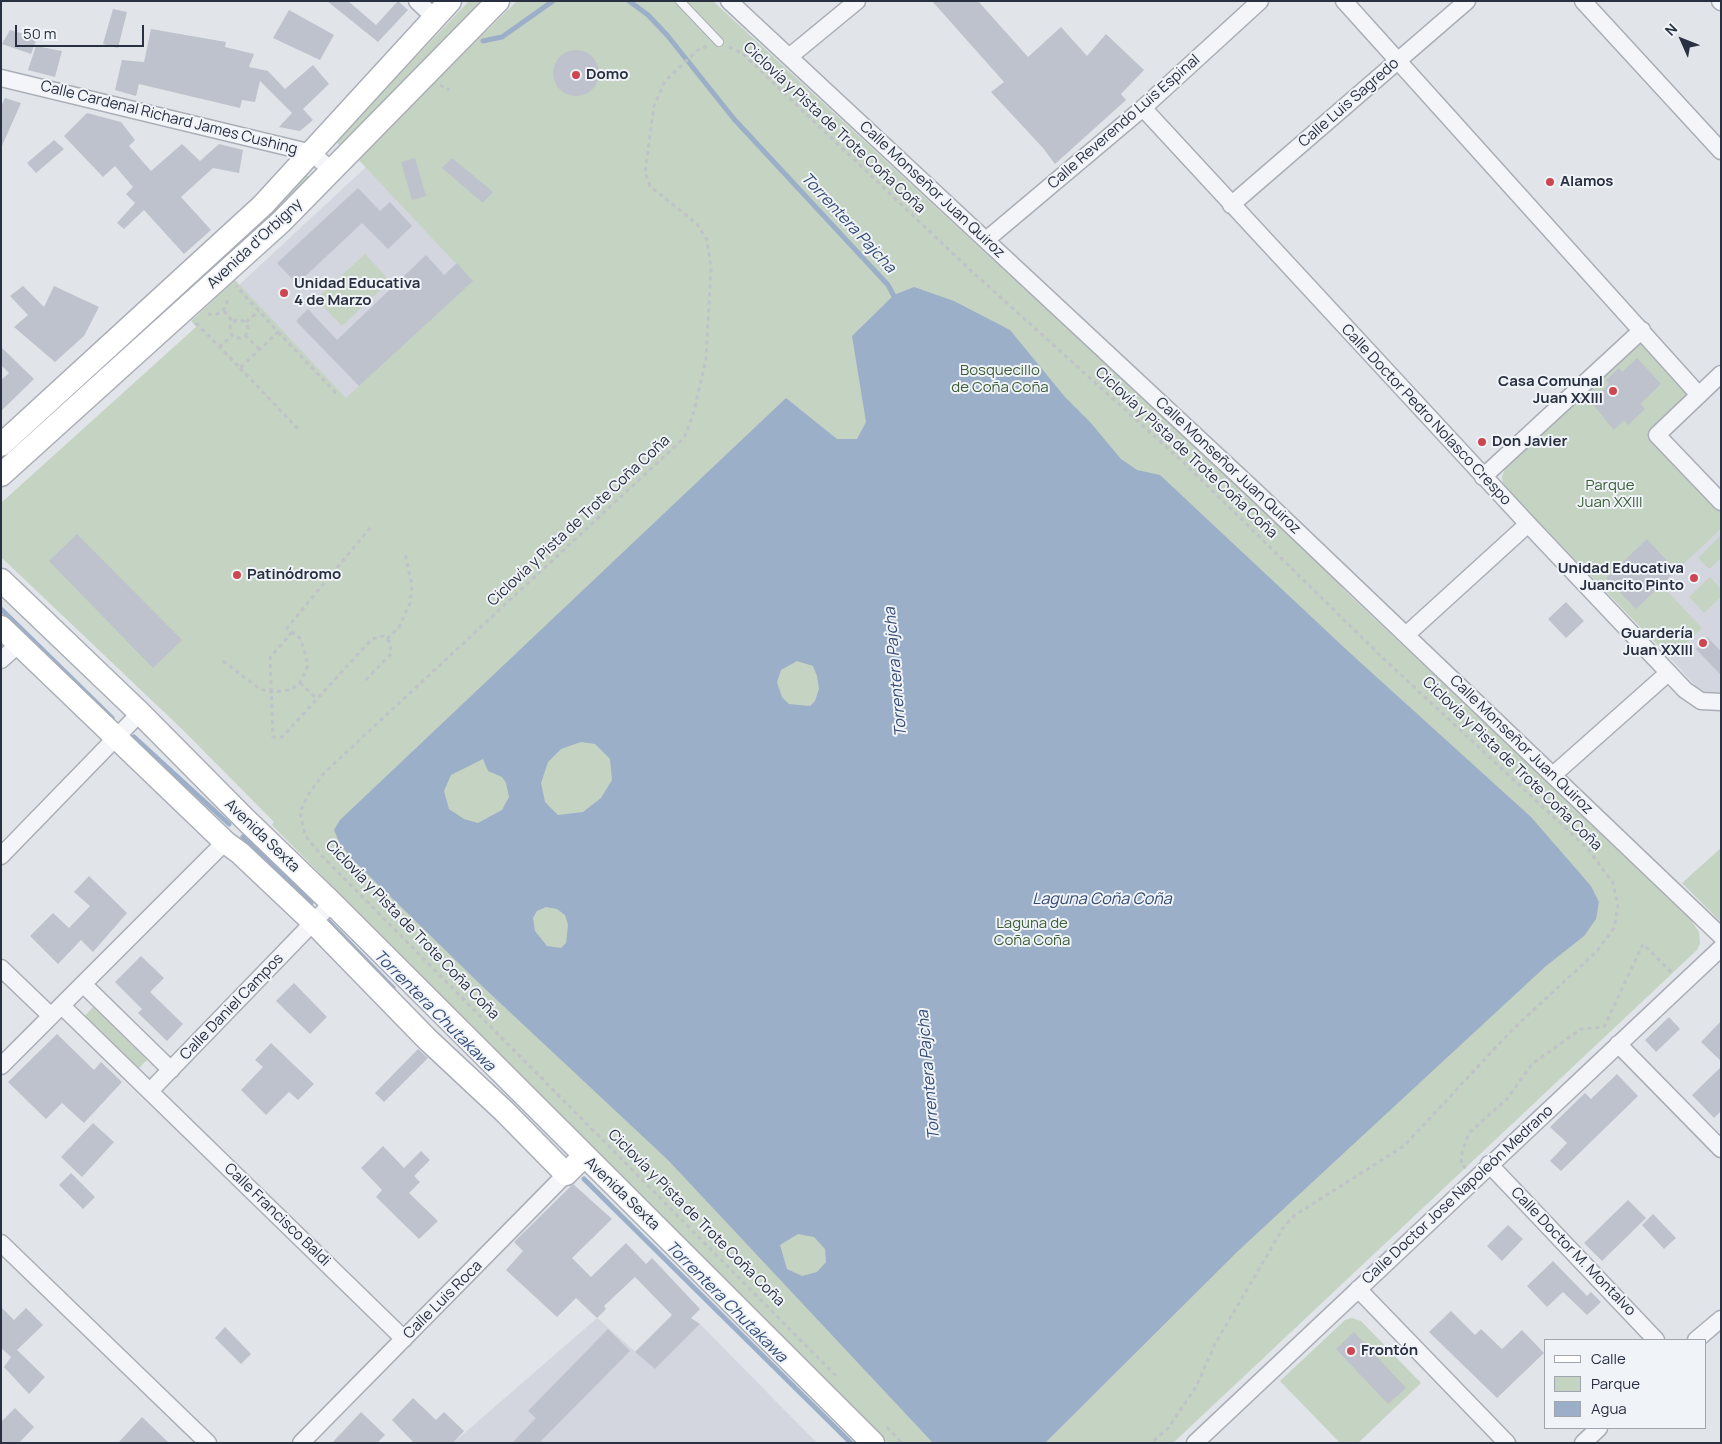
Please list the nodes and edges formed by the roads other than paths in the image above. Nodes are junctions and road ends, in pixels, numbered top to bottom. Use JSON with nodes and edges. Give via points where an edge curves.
{"nodes":[{"id":1,"x":417,"y":1,"type":"edge"},
{"id":2,"x":450,"y":1,"type":"edge"},
{"id":3,"x":498,"y":1,"type":"edge"},
{"id":4,"x":680,"y":1,"type":"edge"},
{"id":5,"x":729,"y":1,"type":"edge"},
{"id":6,"x":857,"y":1,"type":"edge"},
{"id":7,"x":1260,"y":1,"type":"edge"},
{"id":8,"x":1344,"y":1,"type":"edge"},
{"id":9,"x":1467,"y":1,"type":"edge"},
{"id":10,"x":1583,"y":1,"type":"edge"},
{"id":11,"x":434,"y":18,"type":"junction"},
{"id":12,"x":719,"y":42,"type":"road end"},
{"id":13,"x":789,"y":58,"type":"junction"},
{"id":14,"x":1397,"y":61,"type":"junction"},
{"id":15,"x":1,"y":78,"type":"edge"},
{"id":16,"x":1143,"y":108,"type":"junction"},
{"id":17,"x":1721,"y":151,"type":"edge"},
{"id":18,"x":312,"y":153,"type":"junction"},
{"id":19,"x":331,"y":170,"type":"junction"},
{"id":20,"x":1231,"y":205,"type":"junction"},
{"id":21,"x":986,"y":240,"type":"junction"},
{"id":22,"x":1642,"y":330,"type":"junction"},
{"id":23,"x":1721,"y":374,"type":"edge"},
{"id":24,"x":1699,"y":394,"type":"junction"},
{"id":25,"x":1,"y":445,"type":"edge"},
{"id":26,"x":1,"y":475,"type":"edge"},
{"id":27,"x":1483,"y":477,"type":"junction"},
{"id":28,"x":1721,"y":502,"type":"edge"},
{"id":29,"x":1528,"y":524,"type":"junction"},
{"id":30,"x":1,"y":580,"type":"edge"},
{"id":31,"x":1,"y":627,"type":"edge"},
{"id":32,"x":1406,"y":636,"type":"junction"},
{"id":33,"x":19,"y":644,"type":"junction"},
{"id":34,"x":1,"y":660,"type":"edge"},
{"id":35,"x":1668,"y":673,"type":"junction"},
{"id":36,"x":1721,"y":702,"type":"edge"},
{"id":37,"x":127,"y":727,"type":"junction"},
{"id":38,"x":1553,"y":776,"type":"junction"},
{"id":39,"x":225,"y":842,"type":"junction"},
{"id":40,"x":1,"y":856,"type":"edge"},
{"id":41,"x":322,"y":914,"type":"junction"},
{"id":42,"x":1721,"y":936,"type":"edge"},
{"id":43,"x":1721,"y":948,"type":"edge"},
{"id":44,"x":1,"y":968,"type":"edge"},
{"id":45,"x":83,"y":984,"type":"junction"},
{"id":46,"x":56,"y":1011,"type":"junction"},
{"id":47,"x":1618,"y":1044,"type":"junction"},
{"id":48,"x":1,"y":1066,"type":"edge"},
{"id":49,"x":171,"y":1070,"type":"junction"},
{"id":50,"x":150,"y":1091,"type":"junction"},
{"id":51,"x":511,"y":1103,"type":"junction"},
{"id":52,"x":1721,"y":1149,"type":"edge"},
{"id":53,"x":584,"y":1156,"type":"junction"},
{"id":54,"x":1489,"y":1164,"type":"junction"},
{"id":55,"x":566,"y":1174,"type":"junction"},
{"id":56,"x":1,"y":1243,"type":"edge"},
{"id":57,"x":1358,"y":1289,"type":"junction"},
{"id":58,"x":1721,"y":1318,"type":"edge"},
{"id":59,"x":404,"y":1339,"type":"junction"},
{"id":60,"x":1655,"y":1339,"type":"edge"},
{"id":61,"x":1697,"y":1339,"type":"edge"},
{"id":62,"x":1598,"y":1429,"type":"edge"},
{"id":63,"x":208,"y":1443,"type":"edge"},
{"id":64,"x":301,"y":1443,"type":"edge"},
{"id":65,"x":873,"y":1443,"type":"edge"},
{"id":66,"x":1195,"y":1443,"type":"edge"},
{"id":67,"x":1507,"y":1443,"type":"edge"},
{"id":68,"x":1583,"y":1443,"type":"edge"}],
"edges":[{"from":1,"to":11,"type":"street"},
{"from":2,"to":11,"type":"main road","name":"Avenida d'Orbigny"},
{"from":3,"to":19,"type":"main road","name":"Avenida d'Orbigny"},
{"from":4,"to":12,"type":"lane"},
{"from":5,"to":13,"type":"street","name":"Calle Monseñor Juan Quiroz"},
{"from":6,"to":13,"type":"street"},
{"from":7,"to":16,"type":"street","name":"Calle Reverendo Luis Espinal"},
{"from":8,"to":14,"type":"street"},
{"from":9,"to":14,"type":"street","name":"Calle Luis Sagredo"},
{"from":10,"to":17,"type":"street"},
{"from":11,"to":18,"type":"main road","name":"Avenida d'Orbigny"},
{"from":13,"to":21,"type":"street","name":"Calle Monseñor Juan Quiroz"},
{"from":14,"to":20,"type":"street","name":"Calle Luis Sagredo"},
{"from":14,"to":22,"type":"street"},
{"from":15,"to":18,"type":"street","name":"Calle Cardenal Richard James Cushing"},
{"from":16,"to":20,"type":"street","name":"Calle Doctor Pedro Nolasco Crespo"},
{"from":16,"to":21,"type":"street","name":"Calle Reverendo Luis Espinal"},
{"from":18,"to":19,"type":"street","name":"Calle Cardenal Richard James Cushing"},
{"from":18,"to":25,"type":"main road","name":"Avenida d'Orbigny","via":[[263,205]]},
{"from":19,"to":26,"type":"main road","name":"Avenida d'Orbigny","via":[[281,222]]},
{"from":20,"to":27,"type":"street","name":"Calle Doctor Pedro Nolasco Crespo"},
{"from":21,"to":32,"type":"street","name":"Calle Monseñor Juan Quiroz"},
{"from":22,"to":24,"type":"street"},
{"from":22,"to":27,"type":"street"},
{"from":23,"to":24,"type":"street"},
{"from":24,"to":28,"type":"street","via":[[1657,435]]},
{"from":27,"to":29,"type":"street","name":"Calle Doctor Pedro Nolasco Crespo"},
{"from":29,"to":32,"type":"street"},
{"from":29,"to":35,"type":"street","name":"Calle Doctor Pedro Nolasco Crespo"},
{"from":30,"to":37,"type":"main road","name":"Avenida Sexta"},
{"from":31,"to":33,"type":"main road","name":"Avenida Sexta"},
{"from":32,"to":38,"type":"street","name":"Calle Monseñor Juan Quiroz"},
{"from":33,"to":34,"type":"street"},
{"from":33,"to":37,"type":"main road","name":"Avenida Sexta"},
{"from":35,"to":36,"type":"street","name":"Calle Doctor Pedro Nolasco Crespo","via":[[1701,701]]},
{"from":35,"to":38,"type":"street"},
{"from":37,"to":39,"type":"main road","name":"Avenida Sexta"},
{"from":37,"to":40,"type":"street"},
{"from":37,"to":41,"type":"main road","name":"Avenida Sexta","via":[[246,820]]},
{"from":38,"to":42,"type":"street","name":"Calle Monseñor Juan Quiroz"},
{"from":39,"to":41,"type":"main road","name":"Avenida Sexta"},
{"from":39,"to":45,"type":"street"},
{"from":41,"to":49,"type":"street","name":"Calle Daniel Campos"},
{"from":41,"to":51,"type":"main road","name":"Avenida Sexta"},
{"from":43,"to":47,"type":"street","name":"Calle Doctor Jose Napoleón Medrano"},
{"from":44,"to":46,"type":"street","name":"Calle Francisco Baldi"},
{"from":45,"to":46,"type":"street"},
{"from":45,"to":49,"type":"street"},
{"from":46,"to":48,"type":"street"},
{"from":46,"to":50,"type":"street","name":"Calle Francisco Baldi"},
{"from":47,"to":52,"type":"street"},
{"from":47,"to":54,"type":"street","name":"Calle Doctor Jose Napoleón Medrano"},
{"from":49,"to":50,"type":"street","name":"Calle Daniel Campos"},
{"from":50,"to":59,"type":"street","name":"Calle Francisco Baldi"},
{"from":51,"to":53,"type":"main road","name":"Avenida Sexta"},
{"from":51,"to":55,"type":"main road","name":"Avenida Sexta"},
{"from":53,"to":55,"type":"main road","name":"Calle Luis Roca"},
{"from":53,"to":65,"type":"main road","name":"Avenida Sexta"},
{"from":54,"to":57,"type":"street","name":"Calle Doctor Jose Napoleón Medrano"},
{"from":54,"to":60,"type":"street","name":"Calle Doctor M. Montalvo"},
{"from":55,"to":59,"type":"street","name":"Calle Luis Roca"},
{"from":56,"to":63,"type":"street"},
{"from":57,"to":66,"type":"street","name":"Calle Doctor Jose Napoleón Medrano"},
{"from":57,"to":67,"type":"street"},
{"from":58,"to":61,"type":"street"},
{"from":59,"to":64,"type":"street","name":"Calle Luis Roca"},
{"from":62,"to":68,"type":"street"}]}
